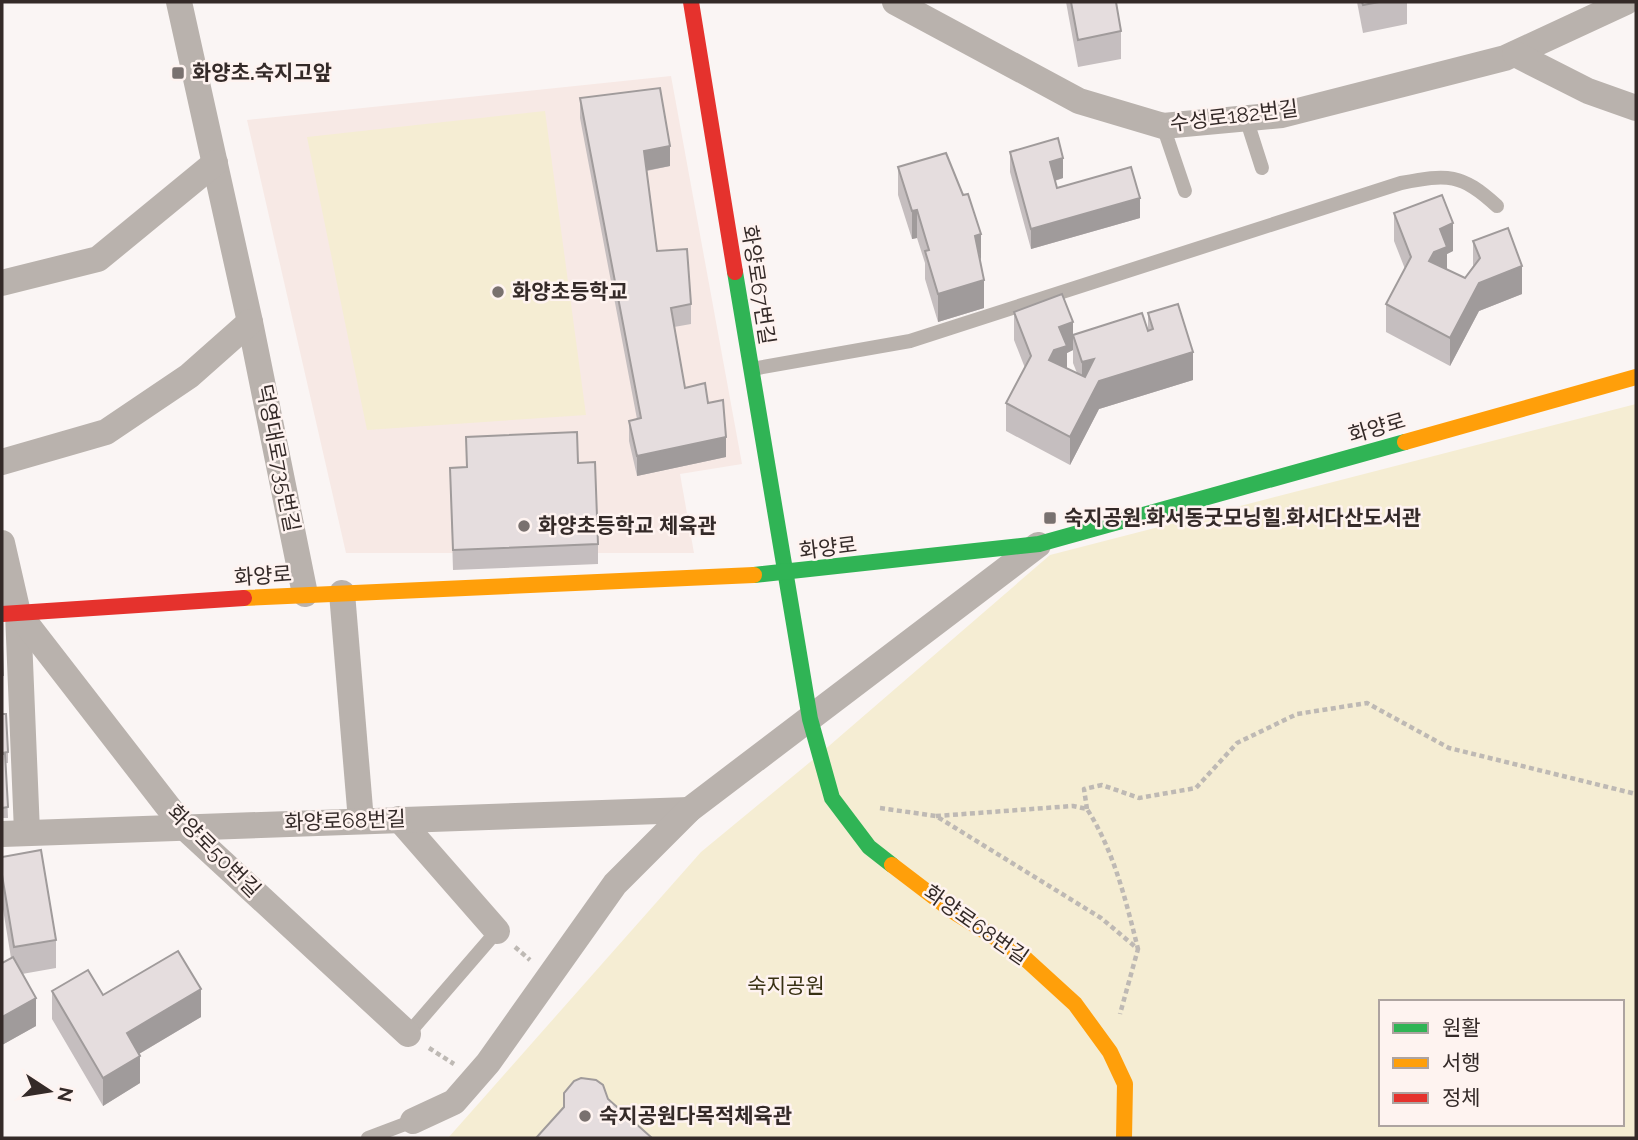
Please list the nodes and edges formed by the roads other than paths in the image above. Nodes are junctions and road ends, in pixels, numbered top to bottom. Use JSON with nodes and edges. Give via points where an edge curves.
{"nodes":[{"id":1,"x":179,"y":2,"type":"edge"},
{"id":2,"x":691,"y":2,"type":"edge"},
{"id":3,"x":895,"y":2,"type":"edge"},
{"id":4,"x":1626,"y":2,"type":"edge"},
{"id":5,"x":1515,"y":54,"type":"junction"},
{"id":6,"x":1636,"y":108,"type":"edge"},
{"id":7,"x":1246,"y":118,"type":"junction"},
{"id":8,"x":1163,"y":126,"type":"junction"},
{"id":9,"x":215,"y":163,"type":"junction"},
{"id":10,"x":1262,"y":168,"type":"dead end"},
{"id":11,"x":1185,"y":191,"type":"dead end"},
{"id":12,"x":1497,"y":206,"type":"dead end"},
{"id":13,"x":2,"y":284,"type":"edge"},
{"id":14,"x":250,"y":322,"type":"junction"},
{"id":15,"x":751,"y":369,"type":"junction"},
{"id":16,"x":1636,"y":377,"type":"edge"},
{"id":17,"x":2,"y":462,"type":"edge"},
{"id":18,"x":2,"y":543,"type":"edge"},
{"id":19,"x":1039,"y":544,"type":"junction"},
{"id":20,"x":785,"y":574,"type":"junction"},
{"id":21,"x":342,"y":593,"type":"junction"},
{"id":22,"x":305,"y":594,"type":"junction"},
{"id":23,"x":10,"y":614,"type":"edge"},
{"id":24,"x":810,"y":719,"type":"junction"},
{"id":25,"x":689,"y":810,"type":"junction"},
{"id":26,"x":398,"y":819,"type":"junction"},
{"id":27,"x":360,"y":821,"type":"junction"},
{"id":28,"x":183,"y":826,"type":"junction"},
{"id":29,"x":14,"y":833,"type":"edge"},
{"id":30,"x":497,"y":931,"type":"joint"},
{"id":31,"x":408,"y":1034,"type":"joint"},
{"id":32,"x":413,"y":1121,"type":"joint"},
{"id":33,"x":369,"y":1138,"type":"edge"},
{"id":34,"x":1124,"y":1138,"type":"edge"}],
"edges":[{"from":1,"to":9,"type":"street","name":"덕영대로735번길"},
{"from":2,"to":15,"type":"street","name":"화양로67번길"},
{"from":3,"to":8,"type":"street","name":"수성로182번길","via":[[1079,101]]},
{"from":4,"to":5,"type":"street","name":"수성로182번길"},
{"from":5,"to":6,"type":"street"},
{"from":5,"to":7,"type":"street","name":"수성로182번길","via":[[1282,115]]},
{"from":7,"to":8,"type":"street","name":"수성로182번길"},
{"from":7,"to":10,"type":"lane"},
{"from":8,"to":11,"type":"lane"},
{"from":9,"to":13,"type":"street","via":[[98,259]]},
{"from":9,"to":14,"type":"street","name":"덕영대로735번길"},
{"from":12,"to":15,"type":"lane","via":[[1473,184],[1450,178],[1401,183],[911,341]]},
{"from":14,"to":17,"type":"street","via":[[189,376],[106,432]]},
{"from":14,"to":22,"type":"street","name":"덕영대로735번길"},
{"from":15,"to":20,"type":"street","name":"화양로67번길"},
{"from":16,"to":19,"type":"street","name":"화양로"},
{"from":18,"to":23,"type":"street"},
{"from":19,"to":20,"type":"street","name":"화양로"},
{"from":19,"to":24,"type":"street"},
{"from":20,"to":21,"type":"street","name":"화양로"},
{"from":20,"to":24,"type":"street","name":"화양로68번길"},
{"from":21,"to":22,"type":"street","name":"화양로"},
{"from":21,"to":27,"type":"street"},
{"from":22,"to":23,"type":"street","name":"화양로"},
{"from":23,"to":28,"type":"street","name":"화양로50번길"},
{"from":23,"to":29,"type":"street"},
{"from":24,"to":25,"type":"street"},
{"from":24,"to":34,"type":"street","name":"화양로68번길","via":[[832,798],[869,847],[951,910],[1018,952],[1075,1004],[1110,1052],[1125,1084]]},
{"from":25,"to":26,"type":"street","name":"화양로68번길"},
{"from":25,"to":32,"type":"street","via":[[615,884],[454,1102]]},
{"from":26,"to":27,"type":"street","name":"화양로68번길"},
{"from":26,"to":30,"type":"street"},
{"from":27,"to":28,"type":"street","name":"화양로68번길"},
{"from":28,"to":29,"type":"street","name":"화양로68번길"},
{"from":28,"to":31,"type":"street","name":"화양로50번길"},
{"from":30,"to":31,"type":"lane"},
{"from":32,"to":33,"type":"lane"}]}
